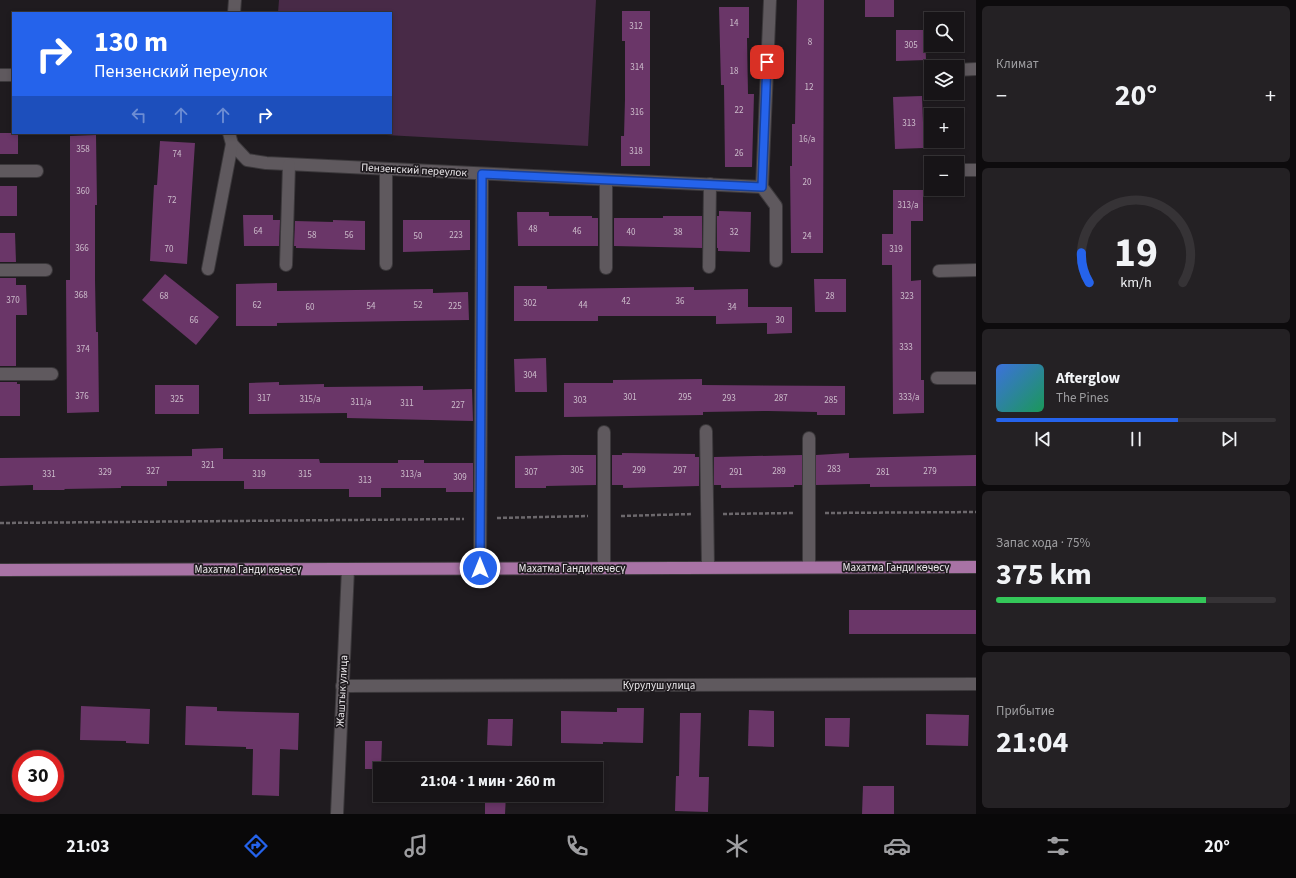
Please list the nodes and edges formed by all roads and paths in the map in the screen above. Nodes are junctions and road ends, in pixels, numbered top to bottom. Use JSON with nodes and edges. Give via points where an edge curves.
{"nodes":[{"id":1,"x":235,"y":0,"type":"edge"},
{"id":2,"x":770,"y":0,"type":"edge"},
{"id":3,"x":234,"y":12,"type":"edge"},
{"id":4,"x":964,"y":70,"type":"edge"},
{"id":5,"x":976,"y":70,"type":"edge"},
{"id":6,"x":0,"y":75,"type":"edge"},
{"id":7,"x":12,"y":75,"type":"edge"},
{"id":8,"x":231,"y":138,"type":"edge"},
{"id":9,"x":289,"y":165,"type":"junction"},
{"id":10,"x":386,"y":169,"type":"junction"},
{"id":11,"x":964,"y":170,"type":"edge"},
{"id":12,"x":976,"y":170,"type":"edge"},
{"id":13,"x":0,"y":171,"type":"edge"},
{"id":14,"x":37,"y":171,"type":"dead end"},
{"id":15,"x":482,"y":174,"type":"junction"},
{"id":16,"x":606,"y":180,"type":"junction"},
{"id":17,"x":710,"y":184,"type":"junction"},
{"id":18,"x":762,"y":187,"type":"junction"},
{"id":19,"x":776,"y":261,"type":"dead end"},
{"id":20,"x":386,"y":264,"type":"dead end"},
{"id":21,"x":286,"y":265,"type":"dead end"},
{"id":22,"x":709,"y":267,"type":"dead end"},
{"id":23,"x":606,"y":268,"type":"dead end"},
{"id":24,"x":208,"y":269,"type":"dead end"},
{"id":25,"x":0,"y":270,"type":"edge"},
{"id":26,"x":46,"y":270,"type":"dead end"},
{"id":27,"x":976,"y":270,"type":"edge"},
{"id":28,"x":939,"y":271,"type":"dead end"},
{"id":29,"x":0,"y":374,"type":"edge"},
{"id":30,"x":52,"y":374,"type":"dead end"},
{"id":31,"x":937,"y":378,"type":"dead end"},
{"id":32,"x":976,"y":378,"type":"edge"},
{"id":33,"x":706,"y":431,"type":"dead end"},
{"id":34,"x":604,"y":432,"type":"dead end"},
{"id":35,"x":808,"y":438,"type":"dead end"},
{"id":36,"x":708,"y":567,"type":"junction"},
{"id":37,"x":808,"y":567,"type":"junction"},
{"id":38,"x":976,"y":567,"type":"edge"},
{"id":39,"x":348,"y":568,"type":"junction"},
{"id":40,"x":480,"y":568,"type":"junction"},
{"id":41,"x":604,"y":568,"type":"junction"},
{"id":42,"x":0,"y":570,"type":"edge"},
{"id":43,"x":976,"y":684,"type":"edge"},
{"id":44,"x":342,"y":686,"type":"junction"},
{"id":45,"x":337,"y":814,"type":"edge"}],
"edges":[{"from":1,"to":3,"type":"street"},
{"from":2,"to":18,"type":"street"},
{"from":4,"to":5,"type":"street"},
{"from":6,"to":7,"type":"street"},
{"from":8,"to":9,"type":"street","name":"Пензенский переулок","via":[[247,160]]},
{"from":8,"to":24,"type":"street"},
{"from":9,"to":10,"type":"street","name":"Пензенский переулок"},
{"from":9,"to":21,"type":"street"},
{"from":10,"to":15,"type":"street","name":"Пензенский переулок"},
{"from":10,"to":20,"type":"street"},
{"from":11,"to":12,"type":"street"},
{"from":13,"to":14,"type":"street"},
{"from":15,"to":16,"type":"street","name":"Пензенский переулок"},
{"from":15,"to":40,"type":"street"},
{"from":16,"to":17,"type":"street","name":"Пензенский переулок"},
{"from":16,"to":23,"type":"street"},
{"from":17,"to":18,"type":"street","name":"Пензенский переулок"},
{"from":17,"to":22,"type":"street"},
{"from":18,"to":19,"type":"street","via":[[776,206]]},
{"from":25,"to":26,"type":"street"},
{"from":27,"to":28,"type":"street"},
{"from":29,"to":30,"type":"street"},
{"from":31,"to":32,"type":"street"},
{"from":33,"to":36,"type":"street"},
{"from":34,"to":41,"type":"street"},
{"from":35,"to":37,"type":"street"},
{"from":36,"to":37,"type":"main road","name":"Махатма Ганди көчөсү"},
{"from":36,"to":41,"type":"main road","name":"Махатма Ганди көчөсү"},
{"from":37,"to":38,"type":"main road","name":"Махатма Ганди көчөсү"},
{"from":39,"to":40,"type":"main road","name":"Махатма Ганди көчөсү"},
{"from":39,"to":42,"type":"main road","name":"Махатма Ганди көчөсү"},
{"from":39,"to":44,"type":"street","name":"Жаштык улица"},
{"from":40,"to":41,"type":"main road","name":"Махатма Ганди көчөсү"},
{"from":43,"to":44,"type":"street","name":"Курулуш улица"},
{"from":44,"to":45,"type":"street","name":"Жаштык улица"}]}
